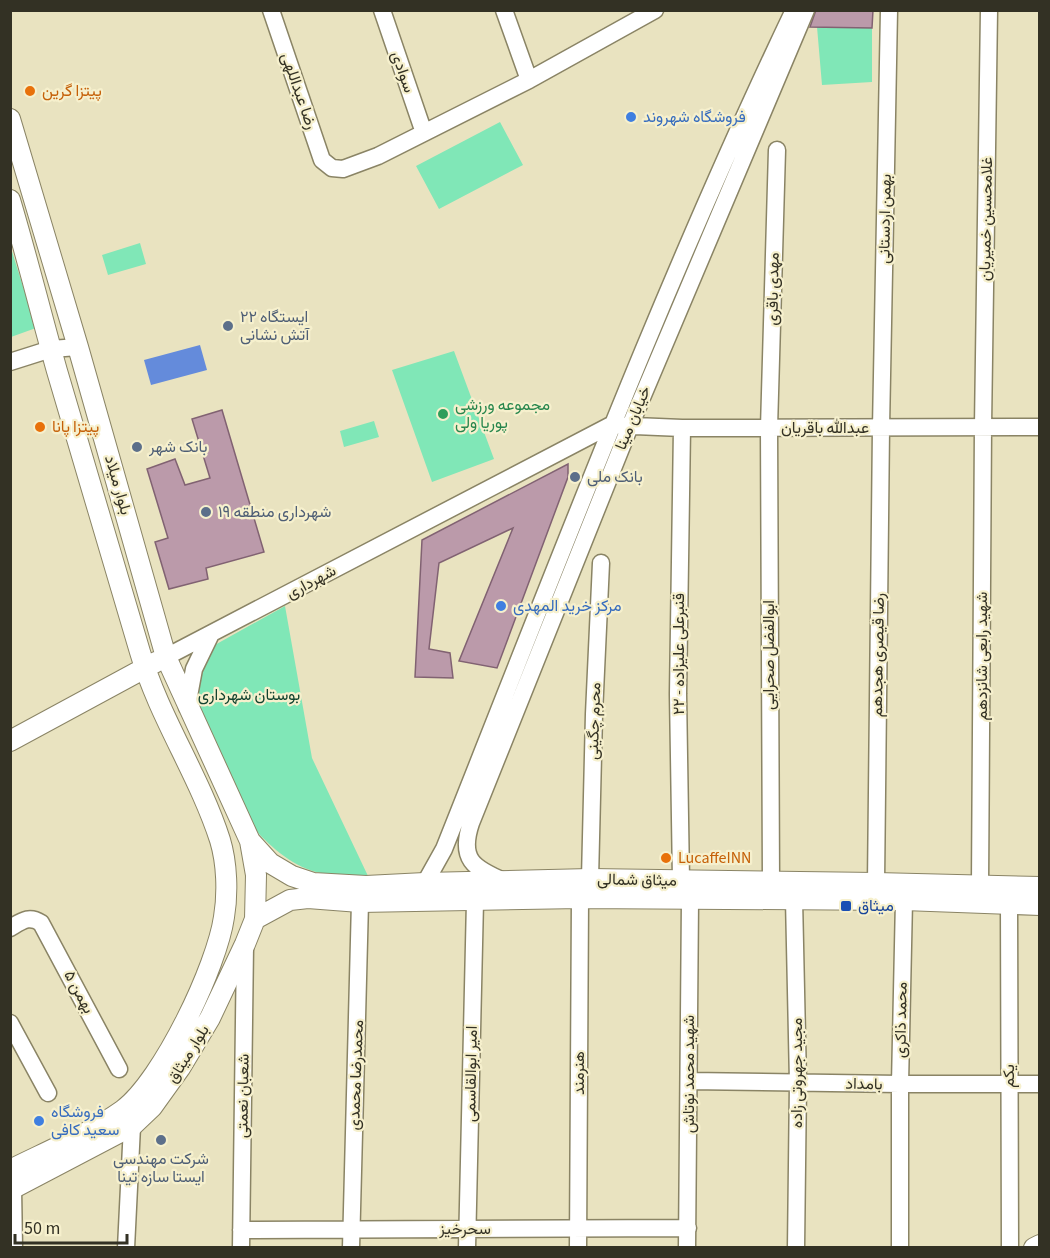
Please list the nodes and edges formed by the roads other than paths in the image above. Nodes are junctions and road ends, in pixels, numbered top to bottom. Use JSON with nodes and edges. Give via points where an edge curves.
{"nodes":[{"id":1,"x":271,"y":10,"type":"edge"},
{"id":2,"x":382,"y":10,"type":"edge"},
{"id":3,"x":504,"y":10,"type":"edge"},
{"id":4,"x":655,"y":10,"type":"edge"},
{"id":5,"x":794,"y":10,"type":"edge"},
{"id":6,"x":806,"y":10,"type":"edge"},
{"id":7,"x":889,"y":10,"type":"edge"},
{"id":8,"x":989,"y":10,"type":"edge"},
{"id":9,"x":529,"y":80,"type":"junction"},
{"id":10,"x":10,"y":119,"type":"edge"},
{"id":11,"x":424,"y":133,"type":"junction"},
{"id":12,"x":777,"y":150,"type":"dead end"},
{"id":13,"x":32,"y":194,"type":"junction"},
{"id":14,"x":10,"y":200,"type":"edge"},
{"id":15,"x":78,"y":347,"type":"junction"},
{"id":16,"x":51,"y":349,"type":"junction"},
{"id":17,"x":10,"y":362,"type":"edge"},
{"id":18,"x":611,"y":425,"type":"junction"},
{"id":19,"x":630,"y":426,"type":"junction"},
{"id":20,"x":983,"y":427,"type":"junction"},
{"id":21,"x":1040,"y":427,"type":"edge"},
{"id":22,"x":682,"y":428,"type":"junction"},
{"id":23,"x":769,"y":428,"type":"junction"},
{"id":24,"x":881,"y":428,"type":"junction"},
{"id":25,"x":601,"y":563,"type":"dead end"},
{"id":26,"x":211,"y":634,"type":"junction"},
{"id":27,"x":166,"y":657,"type":"junction"},
{"id":28,"x":145,"y":669,"type":"junction"},
{"id":29,"x":187,"y":707,"type":"junction"},
{"id":30,"x":10,"y":741,"type":"edge"},
{"id":31,"x":250,"y":841,"type":"junction"},
{"id":32,"x":590,"y":879,"type":"junction"},
{"id":33,"x":681,"y":880,"type":"junction"},
{"id":34,"x":504,"y":881,"type":"junction"},
{"id":35,"x":771,"y":881,"type":"junction"},
{"id":36,"x":876,"y":883,"type":"junction"},
{"id":37,"x":980,"y":885,"type":"junction"},
{"id":38,"x":1040,"y":887,"type":"edge"},
{"id":39,"x":227,"y":891,"type":"joint"},
{"id":40,"x":425,"y":892,"type":"junction"},
{"id":41,"x":580,"y":898,"type":"junction"},
{"id":42,"x":794,"y":899,"type":"junction"},
{"id":43,"x":690,"y":900,"type":"junction"},
{"id":44,"x":904,"y":900,"type":"junction"},
{"id":45,"x":475,"y":901,"type":"junction"},
{"id":46,"x":360,"y":902,"type":"junction"},
{"id":47,"x":1009,"y":904,"type":"junction"},
{"id":48,"x":1040,"y":905,"type":"edge"},
{"id":49,"x":255,"y":919,"type":"junction"},
{"id":50,"x":10,"y":928,"type":"edge"},
{"id":51,"x":245,"y":944,"type":"junction"},
{"id":52,"x":10,"y":1023,"type":"edge"},
{"id":53,"x":120,"y":1069,"type":"dead end"},
{"id":54,"x":689,"y":1081,"type":"junction"},
{"id":55,"x":798,"y":1082,"type":"junction"},
{"id":56,"x":900,"y":1084,"type":"junction"},
{"id":57,"x":1040,"y":1084,"type":"edge"},
{"id":58,"x":1009,"y":1085,"type":"junction"},
{"id":59,"x":48,"y":1093,"type":"dead end"},
{"id":60,"x":132,"y":1126,"type":"junction"},
{"id":61,"x":11,"y":1182,"type":"edge"},
{"id":62,"x":688,"y":1228,"type":"junction"},
{"id":63,"x":467,"y":1229,"type":"junction"},
{"id":64,"x":578,"y":1229,"type":"junction"},
{"id":65,"x":241,"y":1230,"type":"junction"},
{"id":66,"x":351,"y":1230,"type":"junction"},
{"id":67,"x":1040,"y":1245,"type":"edge"},
{"id":68,"x":14,"y":1248,"type":"edge"},
{"id":69,"x":126,"y":1248,"type":"edge"},
{"id":70,"x":241,"y":1248,"type":"edge"},
{"id":71,"x":351,"y":1248,"type":"edge"},
{"id":72,"x":467,"y":1248,"type":"edge"},
{"id":73,"x":578,"y":1248,"type":"edge"},
{"id":74,"x":687,"y":1248,"type":"edge"},
{"id":75,"x":796,"y":1248,"type":"edge"},
{"id":76,"x":900,"y":1248,"type":"edge"},
{"id":77,"x":1010,"y":1248,"type":"edge"},
{"id":78,"x":1034,"y":1248,"type":"edge"}],
"edges":[{"from":1,"to":11,"type":"street","name":"رضا عبداللهی","via":[[322,160],[332,168],[342,169]]},
{"from":2,"to":11,"type":"street","name":"سوادی"},
{"from":3,"to":9,"type":"street"},
{"from":4,"to":9,"type":"street"},
{"from":5,"to":18,"type":"street","name":"خیابان مینا"},
{"from":6,"to":19,"type":"street","name":"خیابان مینا"},
{"from":7,"to":24,"type":"street","name":"بهمن اردستانی"},
{"from":8,"to":20,"type":"street","name":"غلامحسین خمیریان"},
{"from":9,"to":11,"type":"street"},
{"from":10,"to":13,"type":"main road","name":"بلوار میلاد"},
{"from":12,"to":23,"type":"street","name":"مهدی باقری"},
{"from":13,"to":14,"type":"main road"},
{"from":13,"to":15,"type":"main road","name":"بلوار میلاد"},
{"from":14,"to":16,"type":"main road","name":"بلوار میلاد"},
{"from":15,"to":16,"type":"street"},
{"from":15,"to":27,"type":"main road","name":"بلوار میلاد"},
{"from":16,"to":17,"type":"street"},
{"from":16,"to":28,"type":"main road","name":"بلوار میلاد"},
{"from":18,"to":19,"type":"street","name":"عبدالله باقریان"},
{"from":18,"to":26,"type":"street","name":"شهرداری"},
{"from":18,"to":40,"type":"street","name":"خیابان مینا"},
{"from":19,"to":22,"type":"street","name":"عبدالله باقریان"},
{"from":19,"to":34,"type":"street","name":"خیابان مینا","via":[[467,836],[470,860],[480,871]]},
{"from":20,"to":21,"type":"street","name":"عبدالله باقریان"},
{"from":20,"to":24,"type":"street","name":"عبدالله باقریان"},
{"from":20,"to":37,"type":"street","name":"شهید رابعی شانزدهم"},
{"from":22,"to":23,"type":"street","name":"عبدالله باقریان"},
{"from":22,"to":33,"type":"street","name":"قنبرعلی علیزاده - ۲۲","via":[[678,694]]},
{"from":23,"to":24,"type":"street","name":"عبدالله باقریان"},
{"from":23,"to":35,"type":"street","name":"ابوالفضل صحرایی"},
{"from":24,"to":36,"type":"street","name":"رضا قیصری هجدهم"},
{"from":25,"to":32,"type":"street","name":"محرم چگینی"},
{"from":26,"to":27,"type":"street","name":"شهرداری"},
{"from":26,"to":29,"type":"street","via":[[194,669]]},
{"from":27,"to":28,"type":"main road","name":"شهرداری"},
{"from":27,"to":29,"type":"main road","name":"بلوار میلاد"},
{"from":28,"to":30,"type":"main road","name":"شهرداری"},
{"from":28,"to":39,"type":"main road","name":"بلوار میلاد","via":[[221,843]]},
{"from":29,"to":31,"type":"main road","name":"بلوار میلاد"},
{"from":31,"to":40,"type":"main road","name":"میثاق شمالی","via":[[270,863],[313,883]]},
{"from":31,"to":49,"type":"main road","name":"بلوار میثاق","via":[[256,875]]},
{"from":32,"to":33,"type":"main road","name":"میثاق شمالی"},
{"from":32,"to":34,"type":"main road","name":"میثاق شمالی"},
{"from":33,"to":35,"type":"main road","name":"میثاق شمالی"},
{"from":34,"to":40,"type":"main road","name":"میثاق شمالی"},
{"from":35,"to":36,"type":"main road","name":"میثاق شمالی"},
{"from":36,"to":37,"type":"main road","name":"میثاق شمالی"},
{"from":37,"to":38,"type":"main road","name":"میثاق شمالی"},
{"from":39,"to":61,"type":"main road","name":"بلوار میثاق","via":[[216,951],[193,1006],[167,1055],[140,1093],[124,1109]]},
{"from":40,"to":45,"type":"main road","name":"میثاق شمالی"},
{"from":40,"to":46,"type":"main road","name":"میثاق شمالی"},
{"from":41,"to":43,"type":"main road","name":"میثاق شمالی"},
{"from":41,"to":45,"type":"main road","name":"میثاق شمالی"},
{"from":41,"to":64,"type":"street","name":"هنرمند"},
{"from":42,"to":43,"type":"main road","name":"میثاق شمالی"},
{"from":42,"to":44,"type":"main road","name":"میثاق شمالی"},
{"from":42,"to":55,"type":"street","name":"مجید جهروتی زاده"},
{"from":43,"to":54,"type":"street","name":"شهید محمد نوتاش"},
{"from":44,"to":47,"type":"main road","name":"میثاق شمالی"},
{"from":44,"to":56,"type":"street","name":"محمد ذاکری"},
{"from":45,"to":63,"type":"street","name":"امیر ابوالقاسمی"},
{"from":46,"to":49,"type":"main road","name":"میثاق شمالی","via":[[290,900]]},
{"from":46,"to":66,"type":"street","name":"محمدرضا محمدی"},
{"from":47,"to":48,"type":"main road","name":"میثاق شمالی"},
{"from":47,"to":58,"type":"street","name":"یکم"},
{"from":49,"to":51,"type":"main road","name":"بلوار میثاق"},
{"from":50,"to":53,"type":"street","name":"بهمن ۵","via":[[27,918],[41,923]]},
{"from":51,"to":60,"type":"main road","name":"بلوار میثاق","via":[[210,1018],[180,1068],[152,1107]]},
{"from":51,"to":65,"type":"street","name":"شعبان نعمتی"},
{"from":52,"to":59,"type":"street"},
{"from":54,"to":55,"type":"street","name":"بامداد"},
{"from":54,"to":62,"type":"street","name":"شهید محمد نوتاش"},
{"from":55,"to":56,"type":"street","name":"بامداد"},
{"from":55,"to":75,"type":"street","name":"مجید جهروتی زاده"},
{"from":56,"to":58,"type":"street","name":"بامداد"},
{"from":56,"to":76,"type":"street","name":"محمد ذاکری"},
{"from":57,"to":58,"type":"street","name":"بامداد"},
{"from":58,"to":77,"type":"street","name":"یکم"},
{"from":60,"to":61,"type":"main road","name":"بلوار میثاق"},
{"from":60,"to":69,"type":"street"},
{"from":61,"to":68,"type":"street"},
{"from":62,"to":64,"type":"street","name":"سحرخیز"},
{"from":62,"to":74,"type":"street","name":"شهید محمد نوتاش"},
{"from":63,"to":64,"type":"street","name":"سحرخیز"},
{"from":63,"to":66,"type":"street","name":"سحرخیز"},
{"from":63,"to":72,"type":"street","name":"امیر ابوالقاسمی"},
{"from":64,"to":73,"type":"street","name":"هنرمند"},
{"from":65,"to":66,"type":"street","name":"سحرخیز"},
{"from":65,"to":70,"type":"street","name":"شعبان نعمتی"},
{"from":66,"to":71,"type":"street","name":"محمدرضا محمدی"},
{"from":67,"to":78,"type":"main road"}]}
